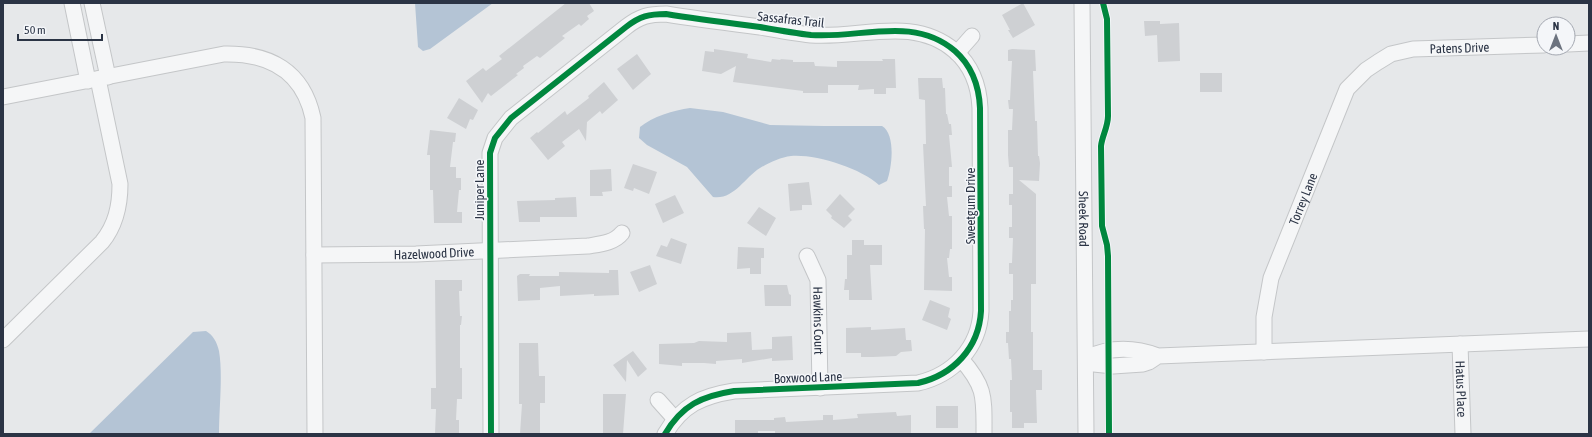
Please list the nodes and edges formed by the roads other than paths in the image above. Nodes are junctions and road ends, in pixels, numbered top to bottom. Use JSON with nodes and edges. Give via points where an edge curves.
{"nodes":[{"id":1,"x":72,"y":3,"type":"edge"},
{"id":2,"x":92,"y":3,"type":"edge"},
{"id":3,"x":1082,"y":3,"type":"edge"},
{"id":4,"x":658,"y":8,"type":"edge"},
{"id":5,"x":641,"y":10,"type":"edge"},
{"id":6,"x":972,"y":36,"type":"dead end"},
{"id":7,"x":1589,"y":43,"type":"edge"},
{"id":8,"x":1576,"y":44,"type":"edge"},
{"id":9,"x":1536,"y":45,"type":"edge"},
{"id":10,"x":957,"y":53,"type":"junction"},
{"id":11,"x":1378,"y":62,"type":"joint"},
{"id":12,"x":98,"y":79,"type":"junction"},
{"id":13,"x":3,"y":97,"type":"edge"},
{"id":14,"x":622,"y":233,"type":"dead end"},
{"id":15,"x":490,"y":250,"type":"junction"},
{"id":16,"x":314,"y":255,"type":"junction"},
{"id":17,"x":807,"y":256,"type":"dead end"},
{"id":18,"x":1589,"y":339,"type":"edge"},
{"id":19,"x":3,"y":340,"type":"edge"},
{"id":20,"x":1460,"y":344,"type":"junction"},
{"id":21,"x":1264,"y":352,"type":"junction"},
{"id":22,"x":1086,"y":358,"type":"junction"},
{"id":23,"x":961,"y":359,"type":"junction"},
{"id":24,"x":820,"y":388,"type":"junction"},
{"id":25,"x":658,"y":400,"type":"dead end"},
{"id":26,"x":675,"y":419,"type":"junction"},
{"id":27,"x":315,"y":434,"type":"edge"},
{"id":28,"x":491,"y":434,"type":"edge"},
{"id":29,"x":665,"y":434,"type":"edge"},
{"id":30,"x":984,"y":434,"type":"edge"},
{"id":31,"x":1086,"y":434,"type":"edge"},
{"id":32,"x":1463,"y":434,"type":"edge"}],
"edges":[{"from":1,"to":12,"type":"street"},
{"from":2,"to":12,"type":"street"},
{"from":3,"to":22,"type":"street","name":"Sheek Road"},
{"from":4,"to":5,"type":"street","name":"Sassafras Trail"},
{"from":4,"to":10,"type":"street","name":"Sassafras Trail","via":[[812,35],[915,32],[940,40]]},
{"from":5,"to":15,"type":"street","name":"Juniper Lane","via":[[626,27],[511,118],[500,130],[490,153]]},
{"from":6,"to":10,"type":"street"},
{"from":7,"to":8,"type":"street"},
{"from":9,"to":11,"type":"street","name":"Patens Drive","via":[[1413,49],[1392,54]]},
{"from":10,"to":23,"type":"street","name":"Sweetgum Drive","via":[[974,78],[980,108],[980,322],[975,339]]},
{"from":11,"to":21,"type":"street","name":"Torrey Lane","via":[[1347,89],[1271,278],[1264,317]]},
{"from":12,"to":13,"type":"street"},
{"from":12,"to":16,"type":"street","via":[[224,54],[267,59],[288,71],[308,99],[313,118]]},
{"from":12,"to":19,"type":"street","via":[[120,184],[115,220],[102,242]]},
{"from":14,"to":15,"type":"street","name":"Hazelwood Drive","via":[[618,238],[601,244]]},
{"from":15,"to":16,"type":"street","name":"Hazelwood Drive"},
{"from":15,"to":28,"type":"street","name":"Juniper Lane"},
{"from":16,"to":27,"type":"street"},
{"from":17,"to":24,"type":"street","name":"Hawkins Court","via":[[818,280]]},
{"from":18,"to":20,"type":"street"},
{"from":20,"to":21,"type":"street"},
{"from":20,"to":32,"type":"street","name":"Hatus Place"},
{"from":21,"to":22,"type":"street","via":[[1158,356],[1143,364],[1113,366],[1094,364]]},
{"from":22,"to":31,"type":"street","name":"Sheek Road"},
{"from":23,"to":24,"type":"street","name":"Boxwood Lane","via":[[947,371],[918,383]]},
{"from":23,"to":30,"type":"street","via":[[975,375],[981,388]]},
{"from":24,"to":26,"type":"street","name":"Boxwood Lane","via":[[725,392],[698,401]]},
{"from":25,"to":26,"type":"street"},
{"from":26,"to":29,"type":"street","name":"Boxwood Lane"}]}
